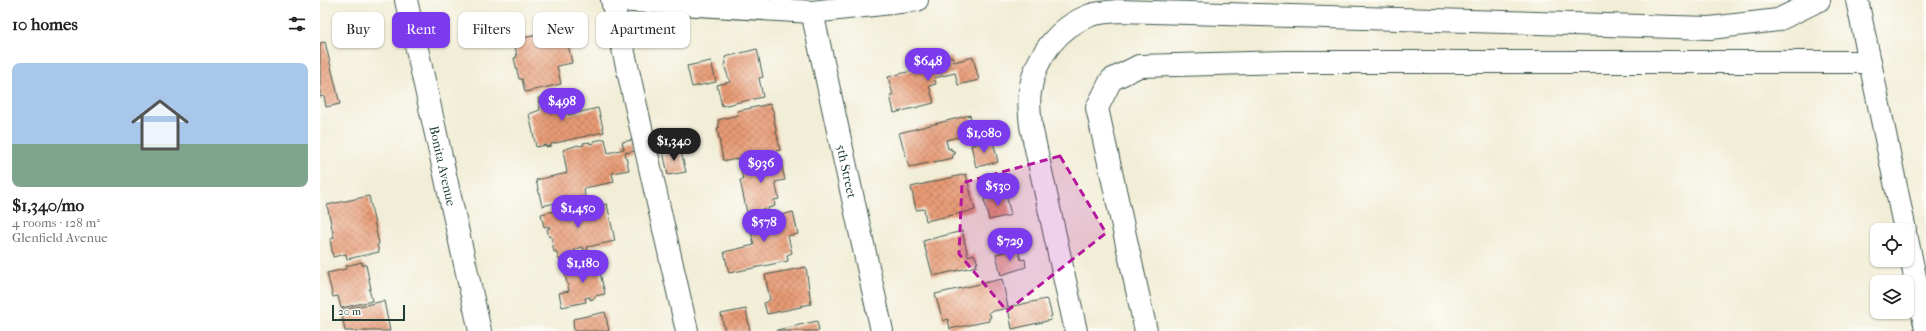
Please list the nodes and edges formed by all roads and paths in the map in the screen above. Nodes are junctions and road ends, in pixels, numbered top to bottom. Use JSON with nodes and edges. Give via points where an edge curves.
{"nodes":[{"id":1,"x":406,"y":0,"type":"edge"},
{"id":2,"x":612,"y":0,"type":"edge"},
{"id":3,"x":617,"y":0,"type":"edge"},
{"id":4,"x":917,"y":0,"type":"edge"},
{"id":5,"x":1819,"y":0,"type":"edge"},
{"id":6,"x":1857,"y":0,"type":"edge"},
{"id":7,"x":812,"y":12,"type":"junction"},
{"id":8,"x":1870,"y":62,"type":"junction"},
{"id":9,"x":1904,"y":223,"type":"edge"},
{"id":10,"x":1913,"y":267,"type":"edge"},
{"id":11,"x":1926,"y":329,"type":"edge"},
{"id":12,"x":480,"y":331,"type":"edge"},
{"id":13,"x":687,"y":331,"type":"edge"},
{"id":14,"x":882,"y":331,"type":"edge"},
{"id":15,"x":1076,"y":331,"type":"edge"},
{"id":16,"x":1146,"y":331,"type":"edge"}],
"edges":[{"from":1,"to":12,"type":"street","name":"Bonita Avenue"},
{"from":2,"to":13,"type":"street"},
{"from":3,"to":7,"type":"street"},
{"from":4,"to":7,"type":"street"},
{"from":5,"to":15,"type":"street","via":[[1778,20],[1710,28],[1118,11],[1091,15],[1068,28],[1050,43],[1038,63],[1030,91],[1031,126]]},
{"from":6,"to":8,"type":"street"},
{"from":7,"to":14,"type":"street","name":"5th Street"},
{"from":8,"to":9,"type":"street"},
{"from":8,"to":16,"type":"street","via":[[1288,62],[1139,66],[1111,80],[1097,108]]},
{"from":10,"to":11,"type":"street"}]}
